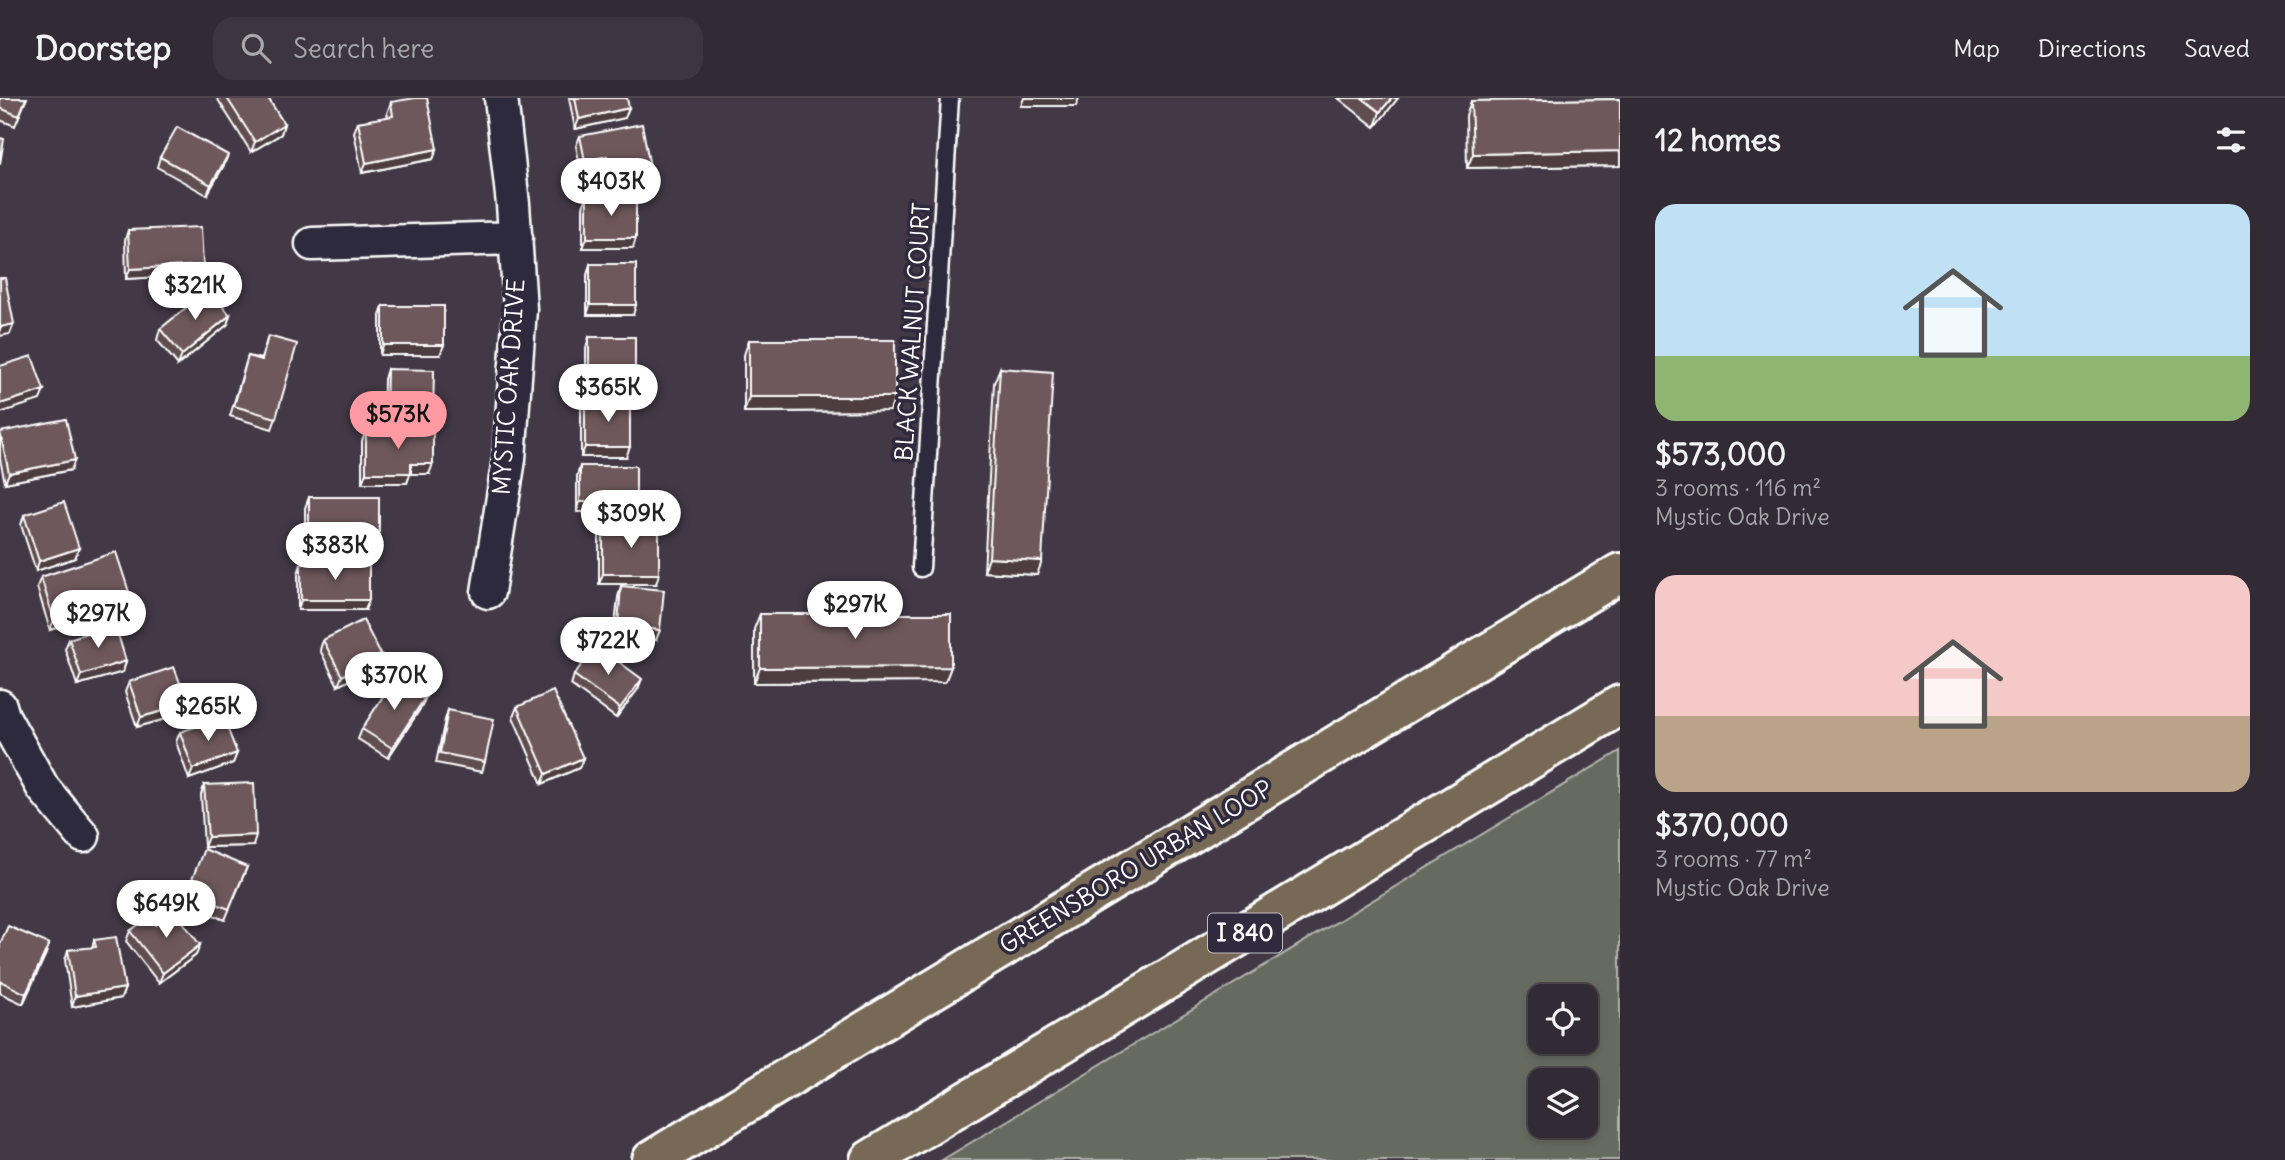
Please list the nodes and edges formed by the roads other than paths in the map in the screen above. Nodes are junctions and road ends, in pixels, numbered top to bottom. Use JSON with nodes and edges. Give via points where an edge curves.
{"nodes":[{"id":1,"x":501,"y":98,"type":"edge"},
{"id":2,"x":950,"y":98,"type":"edge"},
{"id":3,"x":516,"y":238,"type":"junction"},
{"id":4,"x":312,"y":244,"type":"dead end"},
{"id":5,"x":921,"y":568,"type":"dead end"},
{"id":6,"x":1620,"y":573,"type":"edge"},
{"id":7,"x":488,"y":592,"type":"dead end"},
{"id":8,"x":1620,"y":705,"type":"edge"},
{"id":9,"x":0,"y":706,"type":"edge"},
{"id":10,"x":83,"y":836,"type":"dead end"},
{"id":11,"x":652,"y":1160,"type":"edge"},
{"id":12,"x":870,"y":1160,"type":"edge"}],
"edges":[{"from":1,"to":3,"type":"street","name":"MYSTIC OAK DRIVE"},
{"from":2,"to":5,"type":"lane","name":"BLACK WALNUT COURT"},
{"from":3,"to":4,"type":"street"},
{"from":3,"to":7,"type":"street","name":"MYSTIC OAK DRIVE","via":[[520,309],[509,459]]},
{"from":6,"to":11,"type":"highway","name":"GREENSBORO URBAN LOOP"},
{"from":8,"to":12,"type":"highway","number":"I 840"},
{"from":9,"to":10,"type":"street","via":[[43,788]]}]}
